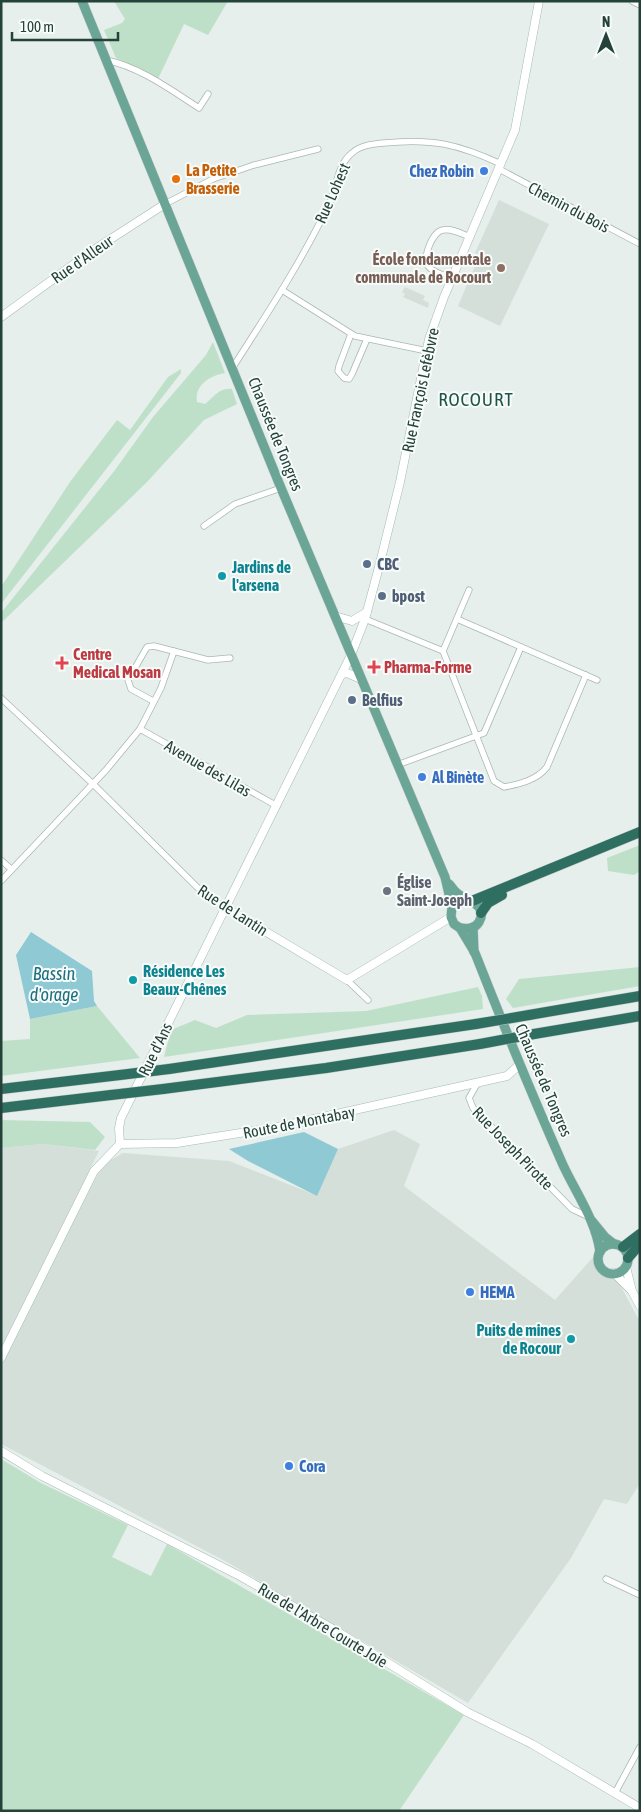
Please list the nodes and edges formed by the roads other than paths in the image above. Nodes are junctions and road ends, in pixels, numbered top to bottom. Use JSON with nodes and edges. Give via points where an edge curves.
{"nodes":[{"id":1,"x":82,"y":1,"type":"edge"},
{"id":2,"x":539,"y":1,"type":"edge"},
{"id":3,"x":632,"y":1,"type":"edge"},
{"id":4,"x":640,"y":5,"type":"edge"},
{"id":5,"x":106,"y":60,"type":"junction"},
{"id":6,"x":208,"y":94,"type":"dead end"},
{"id":7,"x":318,"y":149,"type":"dead end"},
{"id":8,"x":500,"y":166,"type":"junction"},
{"id":9,"x":165,"y":204,"type":"junction"},
{"id":10,"x":470,"y":237,"type":"junction"},
{"id":11,"x":640,"y":244,"type":"edge"},
{"id":12,"x":452,"y":278,"type":"junction"},
{"id":13,"x":282,"y":290,"type":"junction"},
{"id":14,"x":1,"y":317,"type":"edge"},
{"id":15,"x":352,"y":334,"type":"junction"},
{"id":16,"x":368,"y":339,"type":"junction"},
{"id":17,"x":427,"y":351,"type":"junction"},
{"id":18,"x":233,"y":367,"type":"junction"},
{"id":19,"x":281,"y":488,"type":"junction"},
{"id":20,"x":204,"y":526,"type":"dead end"},
{"id":21,"x":469,"y":590,"type":"dead end"},
{"id":22,"x":366,"y":615,"type":"junction"},
{"id":23,"x":335,"y":616,"type":"junction"},
{"id":24,"x":457,"y":619,"type":"junction"},
{"id":25,"x":521,"y":647,"type":"junction"},
{"id":26,"x":443,"y":651,"type":"junction"},
{"id":27,"x":174,"y":652,"type":"junction"},
{"id":28,"x":351,"y":655,"type":"junction"},
{"id":29,"x":230,"y":658,"type":"dead end"},
{"id":30,"x":342,"y":674,"type":"junction"},
{"id":31,"x":586,"y":675,"type":"junction"},
{"id":32,"x":361,"y":678,"type":"junction"},
{"id":33,"x":596,"y":680,"type":"dead end"},
{"id":34,"x":2,"y":700,"type":"edge"},
{"id":35,"x":153,"y":702,"type":"junction"},
{"id":36,"x":140,"y":729,"type":"junction"},
{"id":37,"x":476,"y":736,"type":"junction"},
{"id":38,"x":397,"y":765,"type":"junction"},
{"id":39,"x":92,"y":783,"type":"junction"},
{"id":40,"x":277,"y":806,"type":"junction"},
{"id":41,"x":640,"y":832,"type":"edge"},
{"id":42,"x":640,"y":839,"type":"edge"},
{"id":43,"x":1,"y":860,"type":"edge"},
{"id":44,"x":11,"y":869,"type":"junction"},
{"id":45,"x":445,"y":877,"type":"junction"},
{"id":46,"x":1,"y":881,"type":"edge"},
{"id":47,"x":471,"y":900,"type":"junction"},
{"id":48,"x":452,"y":907,"type":"junction"},
{"id":49,"x":226,"y":908,"type":"junction"},
{"id":50,"x":481,"y":913,"type":"junction"},
{"id":51,"x":451,"y":917,"type":"junction"},
{"id":52,"x":473,"y":927,"type":"junction"},
{"id":53,"x":460,"y":928,"type":"junction"},
{"id":54,"x":475,"y":953,"type":"junction"},
{"id":55,"x":347,"y":980,"type":"junction"},
{"id":56,"x":640,"y":996,"type":"edge"},
{"id":57,"x":368,"y":1000,"type":"dead end"},
{"id":58,"x":640,"y":1016,"type":"edge"},
{"id":59,"x":520,"y":1064,"type":"junction"},
{"id":60,"x":477,"y":1084,"type":"junction"},
{"id":61,"x":1,"y":1089,"type":"edge"},
{"id":62,"x":1,"y":1108,"type":"edge"},
{"id":63,"x":120,"y":1144,"type":"junction"},
{"id":64,"x":589,"y":1217,"type":"junction"},
{"id":65,"x":640,"y":1234,"type":"edge"},
{"id":66,"x":640,"y":1244,"type":"edge"},
{"id":67,"x":618,"y":1245,"type":"junction"},
{"id":68,"x":600,"y":1252,"type":"junction"},
{"id":69,"x":627,"y":1262,"type":"junction"},
{"id":70,"x":614,"y":1273,"type":"junction"},
{"id":71,"x":632,"y":1291,"type":"junction"},
{"id":72,"x":640,"y":1306,"type":"edge"},
{"id":73,"x":1,"y":1358,"type":"edge"},
{"id":74,"x":1,"y":1451,"type":"edge"},
{"id":75,"x":606,"y":1579,"type":"dead end"},
{"id":76,"x":640,"y":1595,"type":"edge"},
{"id":77,"x":640,"y":1747,"type":"edge"},
{"id":78,"x":615,"y":1793,"type":"junction"},
{"id":79,"x":640,"y":1808,"type":"edge"}],
"edges":[{"from":1,"to":5,"type":"main road","name":"Chaussée de Tongres"},
{"from":2,"to":8,"type":"street","name":"Rue François Lefèbvre","via":[[520,111]]},
{"from":3,"to":4,"type":"street"},
{"from":5,"to":6,"type":"street","via":[[161,84],[199,108]]},
{"from":5,"to":9,"type":"main road","name":"Chaussée de Tongres"},
{"from":7,"to":9,"type":"street","via":[[213,179]]},
{"from":8,"to":10,"type":"street","name":"Rue François Lefèbvre"},
{"from":8,"to":11,"type":"street","name":"Chemin du Bois"},
{"from":8,"to":13,"type":"street","name":"Rue Lohest","via":[[459,147],[428,140],[364,146],[353,152],[344,161],[330,202]]},
{"from":9,"to":14,"type":"street","name":"Rue d'Alleur"},
{"from":9,"to":18,"type":"main road","name":"Chaussée de Tongres"},
{"from":10,"to":12,"type":"street","name":"Rue François Lefèbvre"},
{"from":10,"to":12,"type":"street","via":[[449,229],[435,234],[426,264]]},
{"from":12,"to":17,"type":"street","name":"Rue François Lefèbvre"},
{"from":13,"to":15,"type":"street"},
{"from":13,"to":18,"type":"street","name":"Rue Lohest"},
{"from":15,"to":16,"type":"street"},
{"from":15,"to":16,"type":"street","via":[[338,370],[344,378],[349,379]]},
{"from":16,"to":17,"type":"street"},
{"from":17,"to":22,"type":"street","name":"Rue François Lefèbvre","via":[[400,482]]},
{"from":18,"to":19,"type":"main road","name":"Chaussée de Tongres"},
{"from":19,"to":20,"type":"street","via":[[234,504]]},
{"from":19,"to":23,"type":"main road","name":"Chaussée de Tongres"},
{"from":21,"to":24,"type":"street"},
{"from":22,"to":23,"type":"street","via":[[352,621]]},
{"from":22,"to":26,"type":"street"},
{"from":22,"to":28,"type":"street","name":"Rue François Lefèbvre"},
{"from":23,"to":28,"type":"main road","name":"Chaussée de Tongres"},
{"from":24,"to":25,"type":"street"},
{"from":24,"to":26,"type":"street"},
{"from":25,"to":31,"type":"street"},
{"from":25,"to":37,"type":"street","via":[[484,733]]},
{"from":26,"to":37,"type":"street"},
{"from":27,"to":29,"type":"street","via":[[208,660]]},
{"from":27,"to":35,"type":"street"},
{"from":27,"to":35,"type":"street","via":[[147,647],[128,680],[131,689]]},
{"from":28,"to":30,"type":"street","name":"Rue d'Ans"},
{"from":28,"to":32,"type":"main road","name":"Chaussée de Tongres"},
{"from":30,"to":32,"type":"street"},
{"from":30,"to":40,"type":"street","name":"Rue d'Ans"},
{"from":31,"to":33,"type":"street"},
{"from":31,"to":37,"type":"street","via":[[547,767],[541,774],[504,787],[494,781]]},
{"from":32,"to":38,"type":"main road","name":"Chaussée de Tongres"},
{"from":34,"to":39,"type":"street","name":"Rue de Lantin"},
{"from":35,"to":36,"type":"street"},
{"from":36,"to":39,"type":"street"},
{"from":36,"to":40,"type":"street","name":"Avenue des Lilas"},
{"from":37,"to":38,"type":"street"},
{"from":38,"to":45,"type":"main road","name":"Chaussée de Tongres"},
{"from":39,"to":44,"type":"street"},
{"from":39,"to":49,"type":"street","name":"Rue de Lantin","via":[[203,893]]},
{"from":40,"to":49,"type":"street","name":"Rue d'Ans"},
{"from":41,"to":47,"type":"highway"},
{"from":42,"to":50,"type":"highway","via":[[498,897]]},
{"from":43,"to":44,"type":"street"},
{"from":44,"to":46,"type":"street"},
{"from":45,"to":47,"type":"main road","name":"Chaussée de Tongres","via":[[458,894]]},
{"from":45,"to":48,"type":"main road","name":"Chaussée de Tongres"},
{"from":47,"to":48,"type":"main road","via":[[460,900]]},
{"from":47,"to":50,"type":"main road","name":"Chaussée de Tongres"},
{"from":48,"to":51,"type":"main road","name":"Chaussée de Tongres"},
{"from":49,"to":55,"type":"street","name":"Rue de Lantin"},
{"from":49,"to":63,"type":"street","name":"Rue d'Ans","via":[[121,1118],[118,1128]]},
{"from":50,"to":52,"type":"main road"},
{"from":51,"to":53,"type":"main road","name":"Chaussée de Tongres"},
{"from":51,"to":55,"type":"street"},
{"from":52,"to":53,"type":"main road"},
{"from":52,"to":54,"type":"main road","name":"Chaussée de Tongres"},
{"from":53,"to":54,"type":"main road","name":"Chaussée de Tongres"},
{"from":54,"to":59,"type":"main road","name":"Chaussée de Tongres"},
{"from":55,"to":57,"type":"street"},
{"from":56,"to":61,"type":"highway","bridge":true,"via":[[476,1024],[169,1069]]},
{"from":58,"to":62,"type":"highway","bridge":true,"via":[[326,1068]]},
{"from":59,"to":60,"type":"street","name":"Rue Joseph Pirotte","via":[[507,1076]]},
{"from":59,"to":64,"type":"main road","name":"Chaussée de Tongres"},
{"from":60,"to":63,"type":"street","name":"Route de Montabay","via":[[194,1141],[165,1145]]},
{"from":60,"to":64,"type":"street","name":"Rue Joseph Pirotte","via":[[469,1098],[473,1108],[572,1208]]},
{"from":63,"to":73,"type":"street","via":[[94,1171]]},
{"from":64,"to":67,"type":"main road","name":"Chaussée de Tongres","via":[[605,1237]]},
{"from":64,"to":68,"type":"main road","name":"Chaussée de Tongres"},
{"from":65,"to":67,"type":"highway"},
{"from":66,"to":69,"type":"highway"},
{"from":67,"to":68,"type":"main road","via":[[606,1246]]},
{"from":67,"to":69,"type":"main road"},
{"from":68,"to":70,"type":"main road","via":[[600,1265]]},
{"from":69,"to":70,"type":"main road"},
{"from":69,"to":71,"type":"street"},
{"from":70,"to":71,"type":"street"},
{"from":71,"to":72,"type":"street"},
{"from":74,"to":78,"type":"street","name":"Rue de l'Arbre Courte Joie","via":[[42,1476],[240,1576],[467,1712],[532,1744]]},
{"from":75,"to":76,"type":"street"},
{"from":77,"to":78,"type":"street"},
{"from":78,"to":79,"type":"street","name":"Rue de l'Arbre Courte Joie"}]}
